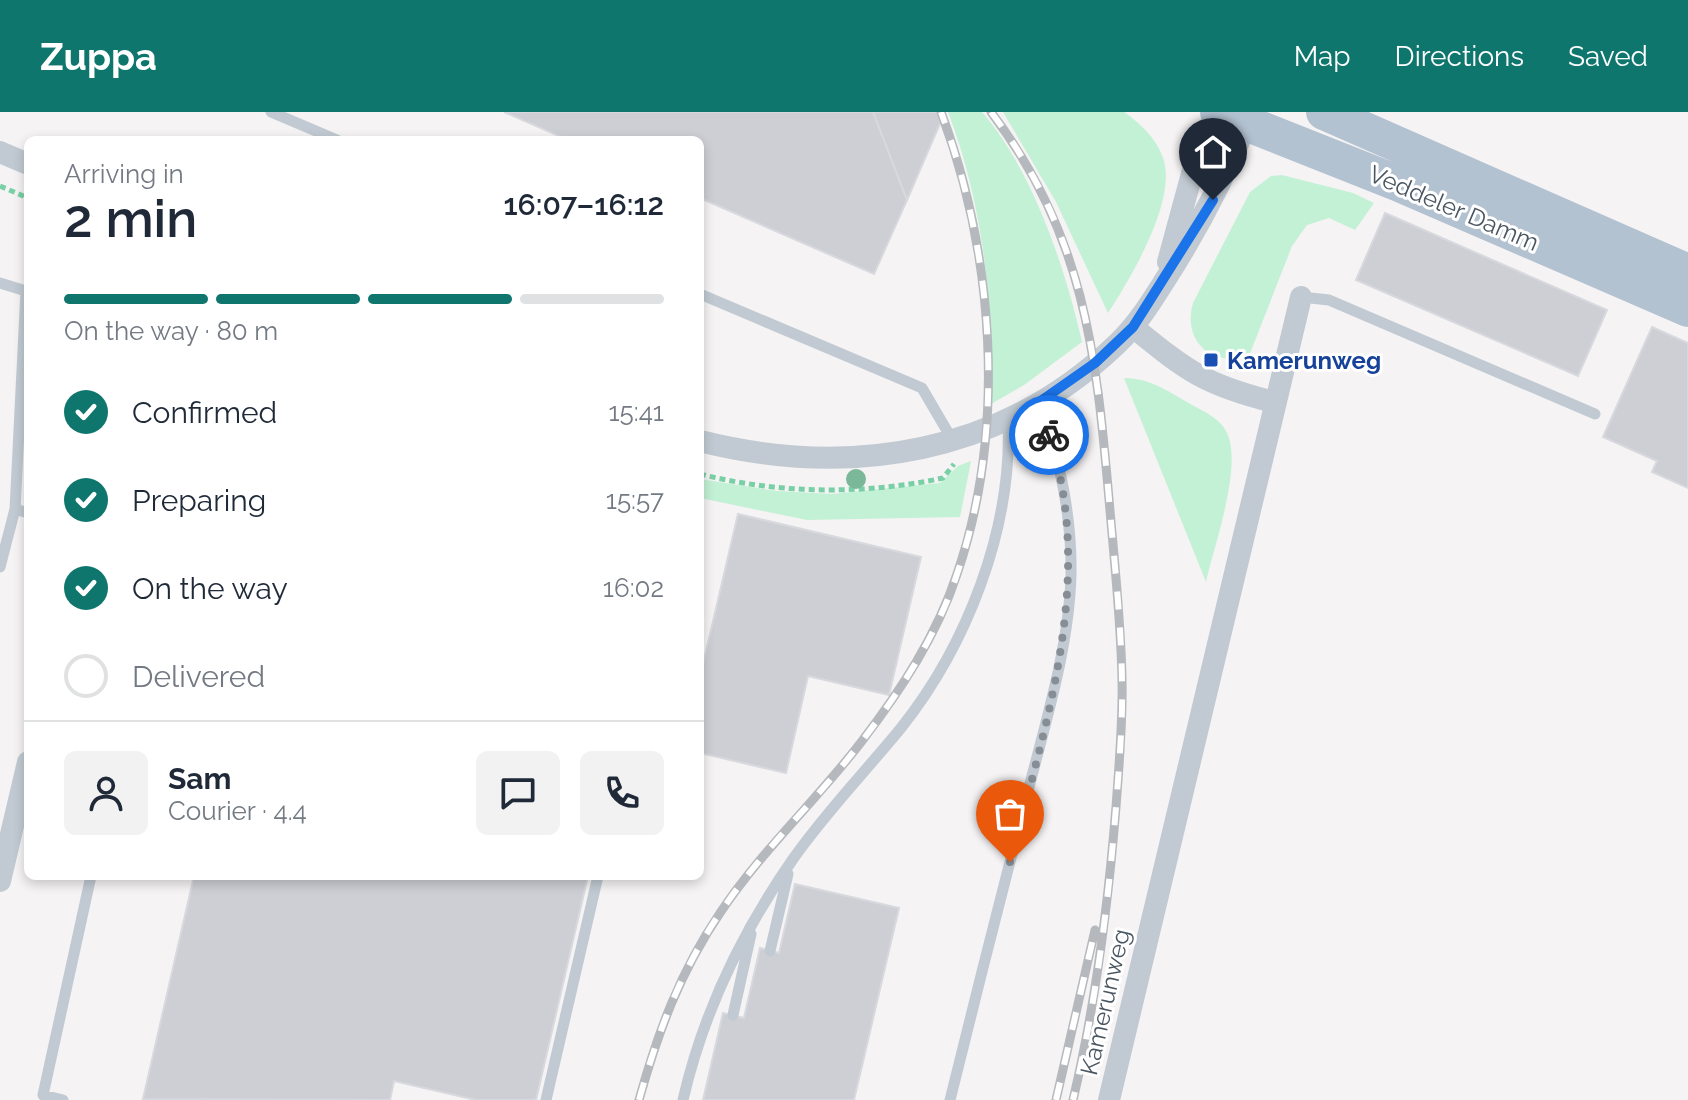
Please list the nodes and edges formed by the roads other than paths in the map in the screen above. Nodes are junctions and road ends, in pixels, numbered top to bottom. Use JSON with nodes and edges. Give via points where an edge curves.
{"nodes":[{"id":1,"x":271,"y":112,"type":"edge"},
{"id":2,"x":1324,"y":112,"type":"edge"},
{"id":3,"x":1233,"y":115,"type":"edge"},
{"id":4,"x":328,"y":136,"type":"edge"},
{"id":5,"x":0,"y":152,"type":"edge"},
{"id":6,"x":24,"y":162,"type":"edge"},
{"id":7,"x":1688,"y":272,"type":"edge"},
{"id":8,"x":0,"y":283,"type":"edge"},
{"id":9,"x":1161,"y":286,"type":"junction"},
{"id":10,"x":24,"y":290,"type":"edge"},
{"id":11,"x":704,"y":296,"type":"edge"},
{"id":12,"x":1301,"y":297,"type":"joint"},
{"id":13,"x":1688,"y":309,"type":"edge"},
{"id":14,"x":1133,"y":327,"type":"junction"},
{"id":15,"x":24,"y":331,"type":"edge"},
{"id":16,"x":1274,"y":402,"type":"junction"},
{"id":17,"x":1035,"y":405,"type":"junction"},
{"id":18,"x":1595,"y":414,"type":"dead end"},
{"id":19,"x":1008,"y":420,"type":"junction"},
{"id":20,"x":704,"y":442,"type":"edge"},
{"id":21,"x":953,"y":442,"type":"junction"},
{"id":22,"x":15,"y":509,"type":"junction"},
{"id":23,"x":24,"y":512,"type":"edge"},
{"id":24,"x":0,"y":567,"type":"edge"},
{"id":25,"x":24,"y":779,"type":"edge"},
{"id":26,"x":794,"y":857,"type":"junction"},
{"id":27,"x":90,"y":880,"type":"edge"},
{"id":28,"x":597,"y":880,"type":"edge"},
{"id":29,"x":0,"y":881,"type":"edge"},
{"id":30,"x":760,"y":909,"type":"junction"},
{"id":31,"x":770,"y":951,"type":"dead end"},
{"id":32,"x":733,"y":1015,"type":"dead end"},
{"id":33,"x":63,"y":1100,"type":"edge"},
{"id":34,"x":546,"y":1100,"type":"edge"},
{"id":35,"x":683,"y":1100,"type":"edge"},
{"id":36,"x":950,"y":1100,"type":"edge"},
{"id":37,"x":1109,"y":1100,"type":"edge"}],
"edges":[{"from":1,"to":4,"type":"lane"},
{"from":2,"to":7,"type":"main road","name":"Veddeler Damm"},
{"from":3,"to":9,"type":"street","via":[[1205,218]]},
{"from":3,"to":9,"type":"street","via":[[1199,148]]},
{"from":3,"to":13,"type":"main road","name":"Veddeler Damm"},
{"from":5,"to":6,"type":"street"},
{"from":8,"to":10,"type":"lane"},
{"from":9,"to":14,"type":"street"},
{"from":11,"to":21,"type":"lane","via":[[922,388]]},
{"from":12,"to":16,"type":"street","name":"Kamerunweg"},
{"from":12,"to":18,"type":"lane","via":[[1329,300]]},
{"from":14,"to":16,"type":"street","via":[[1190,373],[1220,388]]},
{"from":14,"to":17,"type":"street","via":[[1095,363]]},
{"from":15,"to":22,"type":"lane"},
{"from":16,"to":37,"type":"street","name":"Kamerunweg"},
{"from":17,"to":19,"type":"street"},
{"from":17,"to":36,"type":"lane","via":[[1048,430],[1058,473],[1069,528],[1071,577],[1048,713]]},
{"from":19,"to":21,"type":"street"},
{"from":19,"to":26,"type":"lane","via":[[1004,488],[965,624],[902,727]]},
{"from":20,"to":21,"type":"street","via":[[758,454],[833,458]]},
{"from":22,"to":23,"type":"lane"},
{"from":22,"to":24,"type":"lane"},
{"from":25,"to":29,"type":"street"},
{"from":26,"to":30,"type":"lane"},
{"from":26,"to":31,"type":"lane"},
{"from":27,"to":33,"type":"lane","via":[[43,1095]]},
{"from":28,"to":34,"type":"lane"},
{"from":30,"to":32,"type":"lane"},
{"from":30,"to":35,"type":"lane","via":[[704,1024]]}]}
